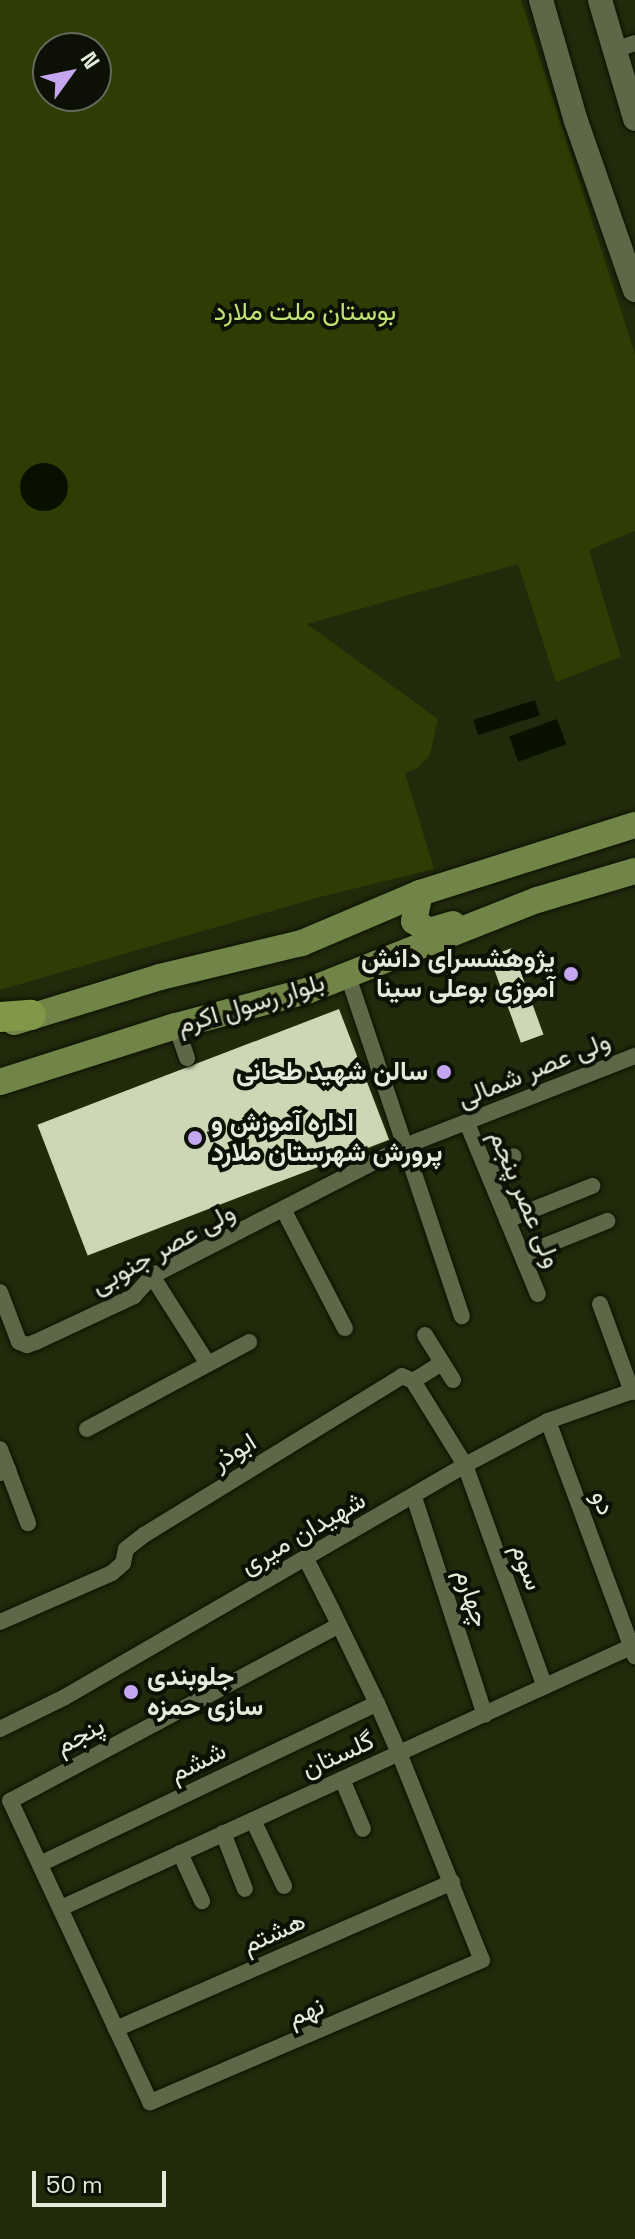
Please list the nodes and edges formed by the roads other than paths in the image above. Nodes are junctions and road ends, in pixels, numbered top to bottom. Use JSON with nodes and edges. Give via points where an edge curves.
{"nodes":[{"id":1,"x":541,"y":0,"type":"edge"},
{"id":2,"x":600,"y":0,"type":"edge"},
{"id":3,"x":624,"y":47,"type":"edge"},
{"id":4,"x":635,"y":119,"type":"edge"},
{"id":5,"x":635,"y":290,"type":"edge"},
{"id":6,"x":635,"y":825,"type":"edge"},
{"id":7,"x":635,"y":871,"type":"edge"},
{"id":8,"x":420,"y":893,"type":"junction"},
{"id":9,"x":537,"y":900,"type":"junction"},
{"id":10,"x":302,"y":943,"type":"junction"},
{"id":11,"x":347,"y":973,"type":"junction"},
{"id":12,"x":307,"y":991,"type":"junction"},
{"id":13,"x":31,"y":1015,"type":"junction"},
{"id":14,"x":0,"y":1017,"type":"edge"},
{"id":15,"x":176,"y":1026,"type":"junction"},
{"id":16,"x":0,"y":1029,"type":"edge"},
{"id":17,"x":635,"y":1056,"type":"edge"},
{"id":18,"x":187,"y":1058,"type":"dead end"},
{"id":19,"x":0,"y":1082,"type":"edge"},
{"id":20,"x":467,"y":1123,"type":"junction"},
{"id":21,"x":405,"y":1146,"type":"junction"},
{"id":22,"x":514,"y":1156,"type":"dead end"},
{"id":23,"x":486,"y":1168,"type":"junction"},
{"id":24,"x":592,"y":1186,"type":"dead end"},
{"id":25,"x":284,"y":1211,"type":"junction"},
{"id":26,"x":507,"y":1220,"type":"junction"},
{"id":27,"x":607,"y":1221,"type":"dead end"},
{"id":28,"x":522,"y":1255,"type":"junction"},
{"id":29,"x":152,"y":1276,"type":"junction"},
{"id":30,"x":0,"y":1292,"type":"edge"},
{"id":31,"x":538,"y":1294,"type":"dead end"},
{"id":32,"x":600,"y":1304,"type":"dead end"},
{"id":33,"x":462,"y":1316,"type":"dead end"},
{"id":34,"x":345,"y":1328,"type":"dead end"},
{"id":35,"x":425,"y":1335,"type":"dead end"},
{"id":36,"x":249,"y":1342,"type":"dead end"},
{"id":37,"x":442,"y":1363,"type":"junction"},
{"id":38,"x":208,"y":1364,"type":"junction"},
{"id":39,"x":453,"y":1380,"type":"dead end"},
{"id":40,"x":413,"y":1381,"type":"junction"},
{"id":41,"x":634,"y":1391,"type":"edge"},
{"id":42,"x":548,"y":1421,"type":"junction"},
{"id":43,"x":87,"y":1429,"type":"dead end"},
{"id":44,"x":0,"y":1449,"type":"edge"},
{"id":45,"x":465,"y":1465,"type":"junction"},
{"id":46,"x":4,"y":1471,"type":"edge"},
{"id":47,"x":414,"y":1497,"type":"junction"},
{"id":48,"x":28,"y":1523,"type":"dead end"},
{"id":49,"x":306,"y":1559,"type":"junction"},
{"id":50,"x":0,"y":1622,"type":"edge"},
{"id":51,"x":339,"y":1625,"type":"junction"},
{"id":52,"x":634,"y":1649,"type":"edge"},
{"id":53,"x":544,"y":1685,"type":"junction"},
{"id":54,"x":377,"y":1703,"type":"junction"},
{"id":55,"x":485,"y":1715,"type":"junction"},
{"id":56,"x":0,"y":1729,"type":"edge"},
{"id":57,"x":399,"y":1753,"type":"junction"},
{"id":58,"x":342,"y":1779,"type":"junction"},
{"id":59,"x":253,"y":1820,"type":"junction"},
{"id":60,"x":363,"y":1829,"type":"dead end"},
{"id":61,"x":223,"y":1833,"type":"junction"},
{"id":62,"x":180,"y":1853,"type":"junction"},
{"id":63,"x":40,"y":1864,"type":"junction"},
{"id":64,"x":452,"y":1882,"type":"junction"},
{"id":65,"x":284,"y":1886,"type":"dead end"},
{"id":66,"x":245,"y":1889,"type":"dead end"},
{"id":67,"x":202,"y":1901,"type":"dead end"},
{"id":68,"x":61,"y":1908,"type":"junction"},
{"id":69,"x":116,"y":2029,"type":"junction"}],
"edges":[{"from":1,"to":5,"type":"main road","via":[[576,121]]},
{"from":2,"to":3,"type":"main road"},
{"from":3,"to":4,"type":"main road"},
{"from":6,"to":8,"type":"main road","name":"بلوار رسول اکرم"},
{"from":7,"to":9,"type":"main road","name":"بلوار رسول اکرم"},
{"from":8,"to":9,"type":"main road","via":[[414,921],[429,931]]},
{"from":8,"to":10,"type":"main road","name":"بلوار رسول اکرم"},
{"from":9,"to":11,"type":"main road","name":"بلوار رسول اکرم"},
{"from":10,"to":12,"type":"main road","via":[[315,960],[316,976]]},
{"from":10,"to":13,"type":"main road","name":"بلوار رسول اکرم"},
{"from":11,"to":12,"type":"main road","name":"بلوار رسول اکرم"},
{"from":11,"to":21,"type":"street"},
{"from":12,"to":15,"type":"main road","name":"بلوار رسول اکرم"},
{"from":13,"to":14,"type":"highway"},
{"from":13,"to":16,"type":"main road","name":"بلوار رسول اکرم"},
{"from":15,"to":18,"type":"street"},
{"from":15,"to":19,"type":"main road","name":"بلوار رسول اکرم"},
{"from":17,"to":20,"type":"street","name":"ولی عصر شمالی"},
{"from":20,"to":21,"type":"street","name":"ولی عصر شمالی"},
{"from":20,"to":23,"type":"street","name":"ولی عصر پنجم"},
{"from":21,"to":25,"type":"street","name":"ولی عصر جنوبی"},
{"from":21,"to":33,"type":"street"},
{"from":22,"to":23,"type":"street"},
{"from":23,"to":26,"type":"street","name":"ولی عصر پنجم"},
{"from":24,"to":26,"type":"street"},
{"from":25,"to":29,"type":"street","name":"ولی عصر جنوبی"},
{"from":25,"to":34,"type":"street"},
{"from":26,"to":28,"type":"street","name":"ولی عصر پنجم"},
{"from":27,"to":28,"type":"street"},
{"from":28,"to":31,"type":"street","name":"ولی عصر پنجم"},
{"from":29,"to":30,"type":"street","name":"ولی عصر جنوبی","via":[[134,1296],[27,1345],[13,1332]]},
{"from":29,"to":38,"type":"street"},
{"from":32,"to":41,"type":"street"},
{"from":35,"to":37,"type":"street"},
{"from":36,"to":38,"type":"street"},
{"from":37,"to":39,"type":"street"},
{"from":37,"to":40,"type":"street"},
{"from":38,"to":43,"type":"street"},
{"from":40,"to":45,"type":"street"},
{"from":40,"to":50,"type":"street","name":"ابوذر","via":[[402,1376],[144,1535],[126,1549],[123,1563],[112,1573]]},
{"from":41,"to":42,"type":"street","name":"شهیدان میری"},
{"from":42,"to":45,"type":"street","name":"شهیدان میری"},
{"from":42,"to":52,"type":"street","name":"دو"},
{"from":44,"to":46,"type":"street"},
{"from":45,"to":47,"type":"street","name":"شهیدان میری"},
{"from":45,"to":53,"type":"street","name":"سوم"},
{"from":46,"to":48,"type":"street"},
{"from":47,"to":49,"type":"street","name":"شهیدان میری"},
{"from":47,"to":55,"type":"street","name":"چهارم"},
{"from":49,"to":51,"type":"street"},
{"from":49,"to":56,"type":"street","name":"شهیدان میری"},
{"from":51,"to":54,"type":"street"},
{"from":51,"to":63,"type":"street","name":"پنجم","via":[[12,1799],[10,1805]]},
{"from":52,"to":53,"type":"street","name":"گلستان"},
{"from":53,"to":55,"type":"street","name":"گلستان"},
{"from":54,"to":57,"type":"street"},
{"from":54,"to":63,"type":"street","name":"ششم"},
{"from":55,"to":57,"type":"street","name":"گلستان"},
{"from":57,"to":58,"type":"street","name":"گلستان"},
{"from":57,"to":64,"type":"street"},
{"from":58,"to":59,"type":"street","name":"گلستان"},
{"from":58,"to":60,"type":"street"},
{"from":59,"to":61,"type":"street","name":"گلستان"},
{"from":59,"to":65,"type":"street"},
{"from":61,"to":62,"type":"street","name":"گلستان"},
{"from":61,"to":66,"type":"street"},
{"from":62,"to":67,"type":"street"},
{"from":62,"to":68,"type":"street","name":"گلستان"},
{"from":63,"to":68,"type":"street"},
{"from":64,"to":69,"type":"street","name":"هشتم"},
{"from":64,"to":69,"type":"street","name":"نهم","via":[[482,1957],[478,1964],[154,2103]]},
{"from":68,"to":69,"type":"street"}]}
